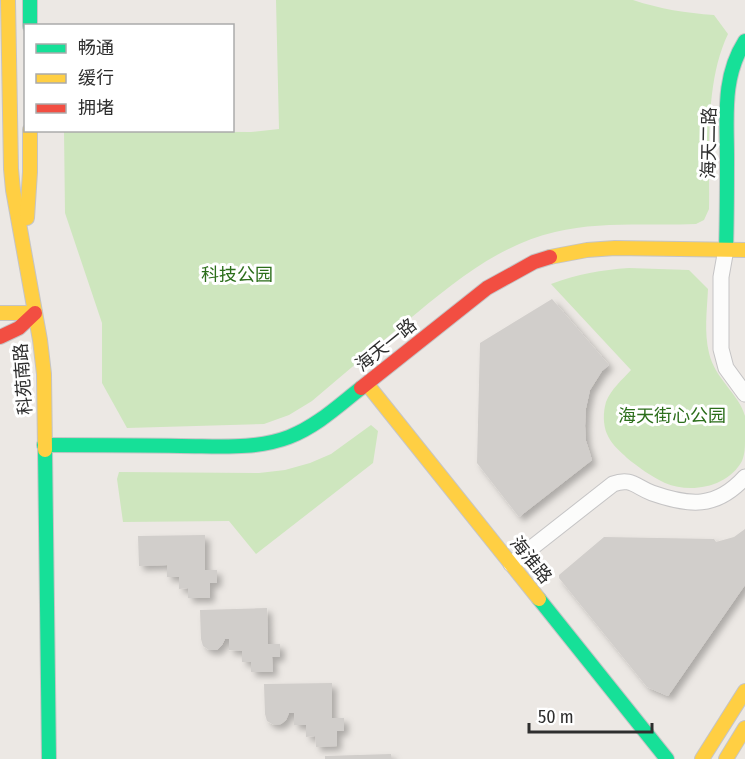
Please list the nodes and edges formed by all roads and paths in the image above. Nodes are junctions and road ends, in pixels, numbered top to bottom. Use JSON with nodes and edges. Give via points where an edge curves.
{"nodes":[{"id":1,"x":8,"y":0,"type":"edge"},
{"id":2,"x":30,"y":0,"type":"edge"},
{"id":3,"x":30,"y":24,"type":"edge"},
{"id":4,"x":745,"y":41,"type":"edge"},
{"id":5,"x":30,"y":132,"type":"edge"},
{"id":6,"x":726,"y":249,"type":"junction"},
{"id":7,"x":745,"y":250,"type":"edge"},
{"id":8,"x":25,"y":259,"type":"junction"},
{"id":9,"x":0,"y":313,"type":"edge"},
{"id":10,"x":34,"y":313,"type":"junction"},
{"id":11,"x":0,"y":337,"type":"edge"},
{"id":12,"x":367,"y":384,"type":"junction"},
{"id":13,"x":745,"y":394,"type":"edge"},
{"id":14,"x":44,"y":445,"type":"junction"},
{"id":15,"x":745,"y":477,"type":"edge"},
{"id":16,"x":511,"y":564,"type":"junction"},
{"id":17,"x":745,"y":691,"type":"edge"},
{"id":18,"x":745,"y":728,"type":"edge"},
{"id":19,"x":49,"y":759,"type":"edge"},
{"id":20,"x":667,"y":759,"type":"edge"},
{"id":21,"x":702,"y":759,"type":"edge"},
{"id":22,"x":726,"y":759,"type":"edge"}],
"edges":[{"from":1,"to":8,"type":"street","name":"科苑南路","via":[[11,169]]},
{"from":2,"to":3,"type":"street"},
{"from":4,"to":6,"type":"street","name":"海天二路","via":[[733,65],[728,98]]},
{"from":5,"to":8,"type":"street"},
{"from":6,"to":7,"type":"street","name":"海天一路"},
{"from":6,"to":12,"type":"street","name":"海天一路","via":[[606,248],[534,262],[487,288]]},
{"from":6,"to":13,"type":"street","via":[[721,277],[720,349],[726,368]]},
{"from":8,"to":10,"type":"street","name":"科苑南路"},
{"from":9,"to":10,"type":"street"},
{"from":10,"to":11,"type":"street"},
{"from":10,"to":14,"type":"street","name":"科苑南路","via":[[44,374]]},
{"from":12,"to":14,"type":"street","name":"海天一路","via":[[305,431],[273,442],[234,446]]},
{"from":12,"to":16,"type":"street","name":"海淮路"},
{"from":14,"to":19,"type":"street","name":"科苑南路"},
{"from":15,"to":16,"type":"street","via":[[735,488],[713,500],[687,503],[621,481]]},
{"from":16,"to":20,"type":"street","name":"海淮路"},
{"from":17,"to":21,"type":"street"},
{"from":18,"to":22,"type":"street"}]}
